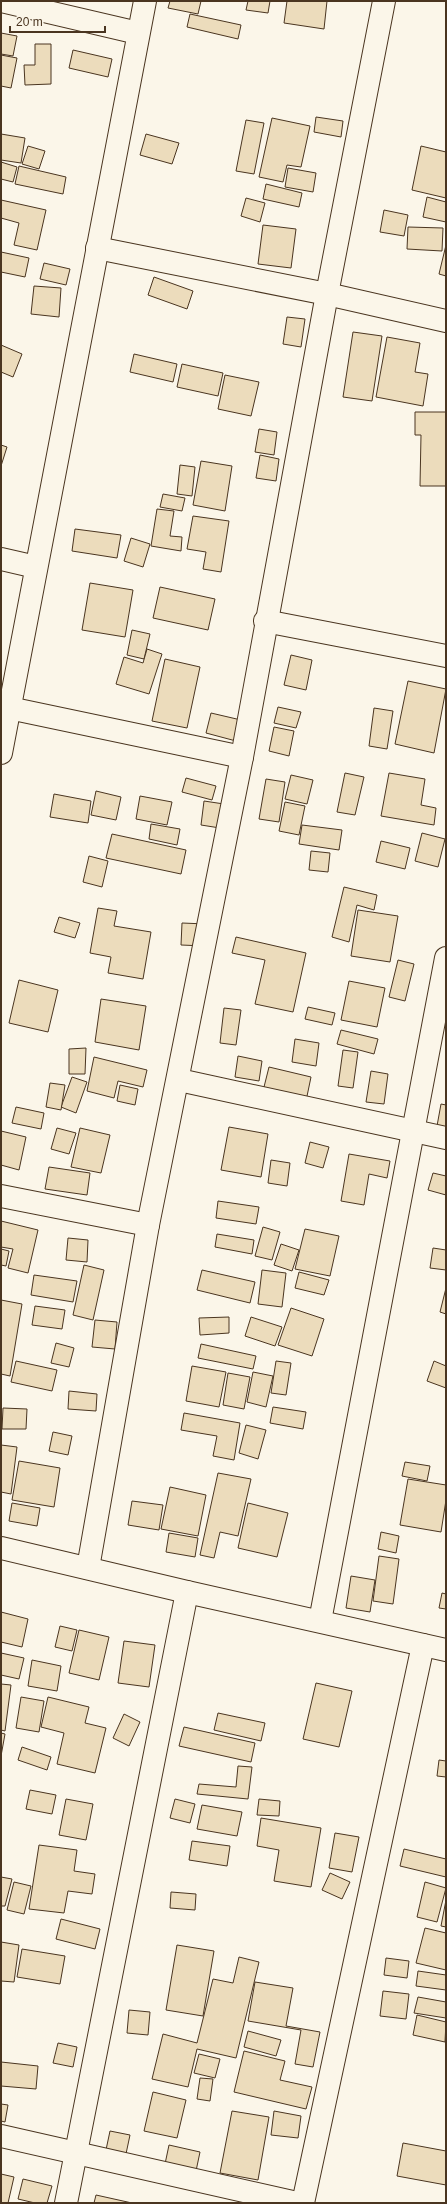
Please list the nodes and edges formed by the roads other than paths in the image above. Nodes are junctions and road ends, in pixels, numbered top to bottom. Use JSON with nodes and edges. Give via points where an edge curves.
{"nodes":[{"id":1,"x":1,"y":1,"type":"edge"},
{"id":2,"x":145,"y":1,"type":"edge"},
{"id":3,"x":384,"y":1,"type":"edge"},
{"id":4,"x":138,"y":33,"type":"junction"},
{"id":5,"x":97,"y":248,"type":"junction"},
{"id":6,"x":327,"y":294,"type":"junction"},
{"id":7,"x":446,"y":321,"type":"edge"},
{"id":8,"x":1,"y":559,"type":"edge"},
{"id":9,"x":36,"y":567,"type":"junction"},
{"id":10,"x":265,"y":621,"type":"junction"},
{"id":11,"x":446,"y":656,"type":"edge"},
{"id":12,"x":9,"y":708,"type":"junction"},
{"id":13,"x":1,"y":753,"type":"edge"},
{"id":14,"x":242,"y":757,"type":"junction"},
{"id":15,"x":446,"y":958,"type":"edge"},
{"id":16,"x":179,"y":1080,"type":"junction"},
{"id":17,"x":414,"y":1131,"type":"junction"},
{"id":18,"x":446,"y":1138,"type":"edge"},
{"id":19,"x":1,"y":1196,"type":"edge"},
{"id":20,"x":148,"y":1225,"type":"junction"},
{"id":21,"x":1,"y":1548,"type":"edge"},
{"id":22,"x":88,"y":1568,"type":"junction"},
{"id":23,"x":187,"y":1592,"type":"junction"},
{"id":24,"x":320,"y":1621,"type":"junction"},
{"id":25,"x":423,"y":1645,"type":"junction"},
{"id":26,"x":446,"y":1650,"type":"edge"},
{"id":27,"x":1,"y":2136,"type":"edge"},
{"id":28,"x":76,"y":2153,"type":"junction"},
{"id":29,"x":66,"y":2203,"type":"edge"},
{"id":30,"x":297,"y":2203,"type":"edge"},
{"id":31,"x":303,"y":2203,"type":"edge"}],
"edges":[{"from":1,"to":4,"type":"street"},
{"from":2,"to":4,"type":"street"},
{"from":3,"to":6,"type":"street"},
{"from":4,"to":5,"type":"street"},
{"from":5,"to":6,"type":"street"},
{"from":5,"to":9,"type":"street"},
{"from":6,"to":7,"type":"street"},
{"from":6,"to":10,"type":"street"},
{"from":8,"to":9,"type":"street"},
{"from":9,"to":12,"type":"street"},
{"from":10,"to":11,"type":"street"},
{"from":10,"to":14,"type":"street"},
{"from":12,"to":13,"type":"street"},
{"from":12,"to":14,"type":"street"},
{"from":14,"to":16,"type":"street"},
{"from":15,"to":17,"type":"street"},
{"from":16,"to":17,"type":"street"},
{"from":16,"to":20,"type":"street"},
{"from":17,"to":18,"type":"street"},
{"from":17,"to":24,"type":"street"},
{"from":19,"to":20,"type":"street"},
{"from":20,"to":22,"type":"street"},
{"from":21,"to":22,"type":"street"},
{"from":22,"to":23,"type":"street"},
{"from":23,"to":24,"type":"street"},
{"from":23,"to":28,"type":"street"},
{"from":24,"to":25,"type":"street"},
{"from":25,"to":26,"type":"street"},
{"from":25,"to":31,"type":"street"},
{"from":27,"to":28,"type":"street"},
{"from":28,"to":29,"type":"street"},
{"from":28,"to":30,"type":"street"}]}
